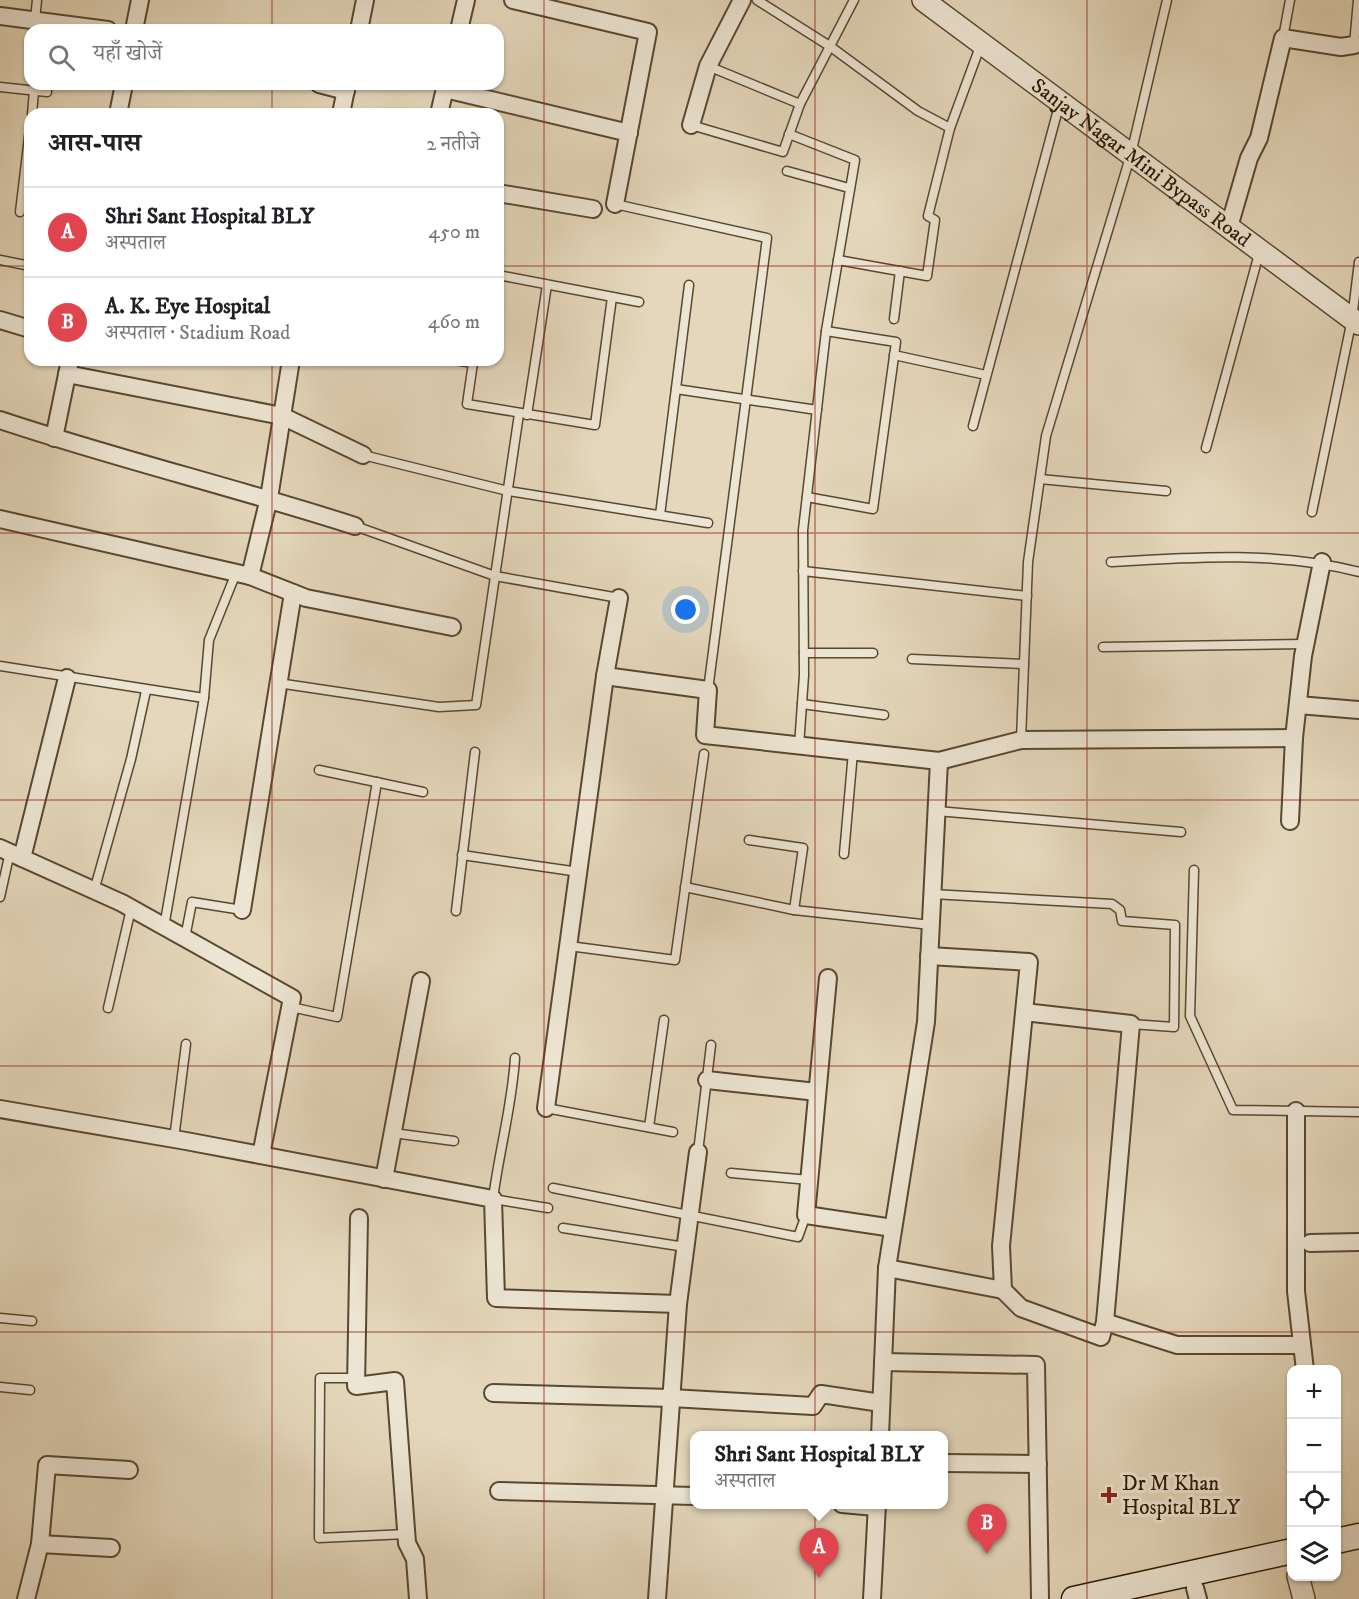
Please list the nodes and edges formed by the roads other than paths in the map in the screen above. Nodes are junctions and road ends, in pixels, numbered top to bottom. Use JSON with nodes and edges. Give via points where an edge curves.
{"nodes":[{"id":1,"x":37,"y":0,"type":"edge"},
{"id":2,"x":140,"y":0,"type":"edge"},
{"id":3,"x":365,"y":0,"type":"edge"},
{"id":4,"x":466,"y":0,"type":"edge"},
{"id":5,"x":513,"y":0,"type":"edge"},
{"id":6,"x":742,"y":0,"type":"edge"},
{"id":7,"x":757,"y":0,"type":"edge"},
{"id":8,"x":854,"y":0,"type":"edge"},
{"id":9,"x":923,"y":0,"type":"edge"},
{"id":10,"x":1167,"y":0,"type":"edge"},
{"id":11,"x":1290,"y":0,"type":"edge"},
{"id":12,"x":1358,"y":0,"type":"edge"},
{"id":13,"x":0,"y":16,"type":"edge"},
{"id":14,"x":35,"y":21,"type":"junction"},
{"id":15,"x":59,"y":24,"type":"edge"},
{"id":16,"x":135,"y":24,"type":"edge"},
{"id":17,"x":360,"y":24,"type":"edge"},
{"id":18,"x":460,"y":24,"type":"edge"},
{"id":19,"x":1283,"y":38,"type":"junction"},
{"id":20,"x":981,"y":43,"type":"junction"},
{"id":21,"x":1356,"y":46,"type":"edge"},
{"id":22,"x":831,"y":47,"type":"junction"},
{"id":23,"x":708,"y":66,"type":"junction"},
{"id":24,"x":0,"y":87,"type":"edge"},
{"id":25,"x":24,"y":90,"type":"edge"},
{"id":26,"x":26,"y":90,"type":"edge"},
{"id":27,"x":123,"y":90,"type":"edge"},
{"id":28,"x":346,"y":90,"type":"edge"},
{"id":29,"x":444,"y":90,"type":"edge"},
{"id":30,"x":461,"y":90,"type":"edge"},
{"id":31,"x":34,"y":91,"type":"junction"},
{"id":32,"x":47,"y":92,"type":"dead end"},
{"id":33,"x":1060,"y":101,"type":"junction"},
{"id":34,"x":800,"y":104,"type":"junction"},
{"id":35,"x":33,"y":108,"type":"edge"},
{"id":36,"x":119,"y":108,"type":"edge"},
{"id":37,"x":342,"y":108,"type":"edge"},
{"id":38,"x":440,"y":108,"type":"edge"},
{"id":39,"x":691,"y":125,"type":"joint"},
{"id":40,"x":950,"y":128,"type":"junction"},
{"id":41,"x":628,"y":133,"type":"junction"},
{"id":42,"x":789,"y":134,"type":"junction"},
{"id":43,"x":1131,"y":154,"type":"junction"},
{"id":44,"x":788,"y":171,"type":"dead end"},
{"id":45,"x":24,"y":179,"type":"edge"},
{"id":46,"x":849,"y":188,"type":"junction"},
{"id":47,"x":504,"y":194,"type":"edge"},
{"id":48,"x":615,"y":204,"type":"joint"},
{"id":49,"x":593,"y":209,"type":"dead end"},
{"id":50,"x":20,"y":212,"type":"dead end"},
{"id":51,"x":1229,"y":227,"type":"junction"},
{"id":52,"x":1260,"y":250,"type":"junction"},
{"id":53,"x":0,"y":260,"type":"edge"},
{"id":54,"x":838,"y":260,"type":"junction"},
{"id":55,"x":1359,"y":262,"type":"edge"},
{"id":56,"x":24,"y":265,"type":"edge"},
{"id":57,"x":900,"y":271,"type":"junction"},
{"id":58,"x":504,"y":275,"type":"edge"},
{"id":59,"x":547,"y":285,"type":"junction"},
{"id":60,"x":688,"y":285,"type":"dead end"},
{"id":61,"x":612,"y":297,"type":"junction"},
{"id":62,"x":639,"y":302,"type":"dead end"},
{"id":63,"x":894,"y":319,"type":"dead end"},
{"id":64,"x":0,"y":320,"type":"edge"},
{"id":65,"x":1356,"y":322,"type":"edge"},
{"id":66,"x":24,"y":327,"type":"edge"},
{"id":67,"x":826,"y":331,"type":"junction"},
{"id":68,"x":894,"y":355,"type":"junction"},
{"id":69,"x":290,"y":366,"type":"edge"},
{"id":70,"x":473,"y":366,"type":"edge"},
{"id":71,"x":68,"y":367,"type":"edge"},
{"id":72,"x":986,"y":375,"type":"junction"},
{"id":73,"x":676,"y":389,"type":"junction"},
{"id":74,"x":746,"y":399,"type":"junction"},
{"id":75,"x":817,"y":410,"type":"junction"},
{"id":76,"x":523,"y":415,"type":"junction"},
{"id":77,"x":282,"y":416,"type":"junction"},
{"id":78,"x":0,"y":420,"type":"edge"},
{"id":79,"x":973,"y":426,"type":"dead end"},
{"id":80,"x":54,"y":438,"type":"junction"},
{"id":81,"x":1206,"y":448,"type":"dead end"},
{"id":82,"x":363,"y":454,"type":"joint"},
{"id":83,"x":1040,"y":478,"type":"junction"},
{"id":84,"x":508,"y":491,"type":"junction"},
{"id":85,"x":1166,"y":491,"type":"dead end"},
{"id":86,"x":807,"y":497,"type":"junction"},
{"id":87,"x":269,"y":498,"type":"junction"},
{"id":88,"x":1312,"y":512,"type":"dead end"},
{"id":89,"x":660,"y":515,"type":"junction"},
{"id":90,"x":0,"y":519,"type":"edge"},
{"id":91,"x":708,"y":523,"type":"dead end"},
{"id":92,"x":354,"y":526,"type":"joint"},
{"id":93,"x":1111,"y":562,"type":"dead end"},
{"id":94,"x":1322,"y":562,"type":"junction"},
{"id":95,"x":803,"y":571,"type":"junction"},
{"id":96,"x":1359,"y":572,"type":"edge"},
{"id":97,"x":243,"y":575,"type":"junction"},
{"id":98,"x":495,"y":576,"type":"junction"},
{"id":99,"x":293,"y":593,"type":"junction"},
{"id":100,"x":1027,"y":596,"type":"junction"},
{"id":101,"x":619,"y":598,"type":"joint"},
{"id":102,"x":452,"y":627,"type":"dead end"},
{"id":103,"x":1305,"y":644,"type":"junction"},
{"id":104,"x":1103,"y":647,"type":"dead end"},
{"id":105,"x":804,"y":653,"type":"junction"},
{"id":106,"x":873,"y":653,"type":"dead end"},
{"id":107,"x":912,"y":659,"type":"dead end"},
{"id":108,"x":1024,"y":664,"type":"junction"},
{"id":109,"x":0,"y":666,"type":"edge"},
{"id":110,"x":605,"y":676,"type":"junction"},
{"id":111,"x":67,"y":678,"type":"junction"},
{"id":112,"x":277,"y":683,"type":"junction"},
{"id":113,"x":708,"y":690,"type":"junction"},
{"id":114,"x":146,"y":691,"type":"junction"},
{"id":115,"x":204,"y":698,"type":"junction"},
{"id":116,"x":802,"y":704,"type":"junction"},
{"id":117,"x":1298,"y":705,"type":"junction"},
{"id":118,"x":1359,"y":710,"type":"edge"},
{"id":119,"x":884,"y":715,"type":"dead end"},
{"id":120,"x":1294,"y":738,"type":"junction"},
{"id":121,"x":1021,"y":740,"type":"junction"},
{"id":122,"x":799,"y":746,"type":"junction"},
{"id":123,"x":475,"y":752,"type":"dead end"},
{"id":124,"x":853,"y":752,"type":"junction"},
{"id":125,"x":704,"y":754,"type":"dead end"},
{"id":126,"x":939,"y":761,"type":"junction"},
{"id":127,"x":319,"y":770,"type":"dead end"},
{"id":128,"x":377,"y":782,"type":"junction"},
{"id":129,"x":423,"y":792,"type":"dead end"},
{"id":130,"x":937,"y":812,"type":"junction"},
{"id":131,"x":1290,"y":821,"type":"dead end"},
{"id":132,"x":1181,"y":832,"type":"dead end"},
{"id":133,"x":749,"y":840,"type":"dead end"},
{"id":134,"x":10,"y":853,"type":"edge"},
{"id":135,"x":844,"y":854,"type":"dead end"},
{"id":136,"x":462,"y":855,"type":"junction"},
{"id":137,"x":1194,"y":870,"type":"dead end"},
{"id":138,"x":579,"y":872,"type":"junction"},
{"id":139,"x":685,"y":887,"type":"junction"},
{"id":140,"x":94,"y":891,"type":"junction"},
{"id":141,"x":932,"y":894,"type":"junction"},
{"id":142,"x":0,"y":897,"type":"edge"},
{"id":143,"x":131,"y":909,"type":"junction"},
{"id":144,"x":242,"y":910,"type":"joint"},
{"id":145,"x":794,"y":910,"type":"junction"},
{"id":146,"x":456,"y":911,"type":"dead end"},
{"id":147,"x":931,"y":925,"type":"junction"},
{"id":148,"x":164,"y":927,"type":"junction"},
{"id":149,"x":185,"y":938,"type":"junction"},
{"id":150,"x":569,"y":946,"type":"junction"},
{"id":151,"x":929,"y":956,"type":"junction"},
{"id":152,"x":828,"y":978,"type":"dead end"},
{"id":153,"x":421,"y":981,"type":"dead end"},
{"id":154,"x":291,"y":1007,"type":"junction"},
{"id":155,"x":108,"y":1008,"type":"dead end"},
{"id":156,"x":1024,"y":1012,"type":"junction"},
{"id":157,"x":664,"y":1020,"type":"dead end"},
{"id":158,"x":1131,"y":1024,"type":"junction"},
{"id":159,"x":186,"y":1044,"type":"dead end"},
{"id":160,"x":711,"y":1045,"type":"dead end"},
{"id":161,"x":515,"y":1058,"type":"dead end"},
{"id":162,"x":707,"y":1080,"type":"junction"},
{"id":163,"x":817,"y":1092,"type":"junction"},
{"id":164,"x":546,"y":1108,"type":"joint"},
{"id":165,"x":0,"y":1109,"type":"edge"},
{"id":166,"x":1296,"y":1111,"type":"junction"},
{"id":167,"x":1359,"y":1112,"type":"edge"},
{"id":168,"x":649,"y":1127,"type":"junction"},
{"id":169,"x":393,"y":1132,"type":"junction"},
{"id":170,"x":673,"y":1132,"type":"dead end"},
{"id":171,"x":174,"y":1139,"type":"junction"},
{"id":172,"x":454,"y":1141,"type":"dead end"},
{"id":173,"x":698,"y":1152,"type":"joint"},
{"id":174,"x":261,"y":1155,"type":"junction"},
{"id":175,"x":731,"y":1173,"type":"dead end"},
{"id":176,"x":384,"y":1179,"type":"junction"},
{"id":177,"x":809,"y":1179,"type":"junction"},
{"id":178,"x":553,"y":1188,"type":"dead end"},
{"id":179,"x":493,"y":1199,"type":"junction"},
{"id":180,"x":548,"y":1208,"type":"dead end"},
{"id":181,"x":806,"y":1215,"type":"junction"},
{"id":182,"x":689,"y":1216,"type":"junction"},
{"id":183,"x":358,"y":1218,"type":"dead end"},
{"id":184,"x":564,"y":1228,"type":"dead end"},
{"id":185,"x":893,"y":1228,"type":"junction"},
{"id":186,"x":1359,"y":1242,"type":"edge"},
{"id":187,"x":1310,"y":1243,"type":"dead end"},
{"id":188,"x":685,"y":1247,"type":"junction"},
{"id":189,"x":887,"y":1268,"type":"junction"},
{"id":190,"x":1003,"y":1290,"type":"junction"},
{"id":191,"x":678,"y":1304,"type":"junction"},
{"id":192,"x":0,"y":1318,"type":"edge"},
{"id":193,"x":32,"y":1321,"type":"dead end"},
{"id":194,"x":1105,"y":1322,"type":"junction"},
{"id":195,"x":1302,"y":1345,"type":"junction"},
{"id":196,"x":883,"y":1362,"type":"junction"},
{"id":197,"x":1304,"y":1365,"type":"edge"},
{"id":198,"x":357,"y":1378,"type":"junction"},
{"id":199,"x":0,"y":1387,"type":"edge"},
{"id":200,"x":30,"y":1390,"type":"dead end"},
{"id":201,"x":493,"y":1393,"type":"dead end"},
{"id":202,"x":671,"y":1398,"type":"junction"},
{"id":203,"x":881,"y":1403,"type":"junction"},
{"id":204,"x":880,"y":1431,"type":"edge"},
{"id":205,"x":948,"y":1463,"type":"edge"},
{"id":206,"x":1038,"y":1464,"type":"junction"},
{"id":207,"x":129,"y":1470,"type":"dead end"},
{"id":208,"x":499,"y":1491,"type":"dead end"},
{"id":209,"x":664,"y":1494,"type":"junction"},
{"id":210,"x":690,"y":1496,"type":"edge"},
{"id":211,"x":877,"y":1509,"type":"edge"},
{"id":212,"x":407,"y":1534,"type":"junction"},
{"id":213,"x":1359,"y":1536,"type":"edge"},
{"id":214,"x":1341,"y":1540,"type":"edge"},
{"id":215,"x":40,"y":1544,"type":"junction"},
{"id":216,"x":111,"y":1548,"type":"dead end"},
{"id":217,"x":1287,"y":1552,"type":"edge"},
{"id":218,"x":1359,"y":1552,"type":"edge"},
{"id":219,"x":1341,"y":1556,"type":"edge"},
{"id":220,"x":1287,"y":1567,"type":"edge"},
{"id":221,"x":1299,"y":1581,"type":"edge"},
{"id":222,"x":1197,"y":1594,"type":"edge"},
{"id":223,"x":26,"y":1599,"type":"edge"},
{"id":224,"x":418,"y":1599,"type":"edge"},
{"id":225,"x":657,"y":1599,"type":"edge"},
{"id":226,"x":872,"y":1599,"type":"edge"},
{"id":227,"x":1040,"y":1599,"type":"edge"},
{"id":228,"x":1074,"y":1599,"type":"edge"},
{"id":229,"x":1147,"y":1599,"type":"edge"},
{"id":230,"x":1304,"y":1599,"type":"edge"}],
"edges":[{"from":1,"to":14,"type":"lane"},
{"from":2,"to":16,"type":"street"},
{"from":3,"to":17,"type":"street"},
{"from":4,"to":18,"type":"street"},
{"from":5,"to":41,"type":"street","via":[[648,32]]},
{"from":6,"to":23,"type":"street"},
{"from":7,"to":22,"type":"lane"},
{"from":8,"to":22,"type":"lane"},
{"from":9,"to":20,"type":"street","name":"Sanjay Nagar Mini Bypass Road"},
{"from":10,"to":43,"type":"lane"},
{"from":11,"to":19,"type":"lane"},
{"from":12,"to":21,"type":"lane"},
{"from":13,"to":14,"type":"street"},
{"from":14,"to":15,"type":"street"},
{"from":19,"to":21,"type":"street"},
{"from":19,"to":51,"type":"street","via":[[1259,138],[1249,158]]},
{"from":20,"to":33,"type":"street","name":"Sanjay Nagar Mini Bypass Road"},
{"from":20,"to":40,"type":"lane"},
{"from":22,"to":34,"type":"lane"},
{"from":22,"to":40,"type":"lane","via":[[918,111]]},
{"from":23,"to":34,"type":"lane"},
{"from":23,"to":39,"type":"street"},
{"from":24,"to":25,"type":"lane"},
{"from":26,"to":31,"type":"lane"},
{"from":27,"to":36,"type":"street"},
{"from":28,"to":37,"type":"street"},
{"from":29,"to":38,"type":"street"},
{"from":30,"to":41,"type":"street"},
{"from":31,"to":32,"type":"lane"},
{"from":31,"to":35,"type":"lane"},
{"from":33,"to":43,"type":"street","name":"Sanjay Nagar Mini Bypass Road"},
{"from":33,"to":72,"type":"lane"},
{"from":34,"to":42,"type":"lane"},
{"from":39,"to":42,"type":"lane","via":[[783,152]]},
{"from":40,"to":57,"type":"lane","via":[[928,216],[935,220],[927,276]]},
{"from":41,"to":48,"type":"street"},
{"from":42,"to":46,"type":"lane","via":[[855,160]]},
{"from":43,"to":51,"type":"street","name":"Sanjay Nagar Mini Bypass Road"},
{"from":43,"to":83,"type":"lane","via":[[1046,436]]},
{"from":44,"to":46,"type":"lane"},
{"from":45,"to":50,"type":"lane"},
{"from":46,"to":54,"type":"lane"},
{"from":47,"to":49,"type":"street"},
{"from":48,"to":74,"type":"lane","via":[[767,238]]},
{"from":51,"to":52,"type":"street","name":"Sanjay Nagar Mini Bypass Road"},
{"from":52,"to":65,"type":"street","name":"Sanjay Nagar Mini Bypass Road"},
{"from":52,"to":81,"type":"lane"},
{"from":53,"to":56,"type":"lane"},
{"from":54,"to":57,"type":"lane"},
{"from":54,"to":67,"type":"lane"},
{"from":55,"to":65,"type":"lane"},
{"from":57,"to":63,"type":"lane"},
{"from":58,"to":59,"type":"lane"},
{"from":59,"to":61,"type":"lane"},
{"from":59,"to":76,"type":"lane"},
{"from":60,"to":73,"type":"lane"},
{"from":61,"to":62,"type":"lane"},
{"from":61,"to":76,"type":"lane","via":[[595,425]]},
{"from":64,"to":66,"type":"street"},
{"from":65,"to":88,"type":"lane"},
{"from":67,"to":68,"type":"lane","via":[[896,342]]},
{"from":67,"to":75,"type":"lane"},
{"from":68,"to":72,"type":"lane"},
{"from":68,"to":86,"type":"lane","via":[[873,509]]},
{"from":69,"to":77,"type":"street"},
{"from":70,"to":76,"type":"lane","via":[[467,404]]},
{"from":71,"to":77,"type":"street"},
{"from":71,"to":80,"type":"street"},
{"from":72,"to":79,"type":"lane"},
{"from":73,"to":74,"type":"lane"},
{"from":73,"to":89,"type":"lane"},
{"from":74,"to":75,"type":"lane"},
{"from":74,"to":113,"type":"lane"},
{"from":75,"to":86,"type":"lane"},
{"from":76,"to":84,"type":"lane"},
{"from":77,"to":82,"type":"street"},
{"from":77,"to":87,"type":"street"},
{"from":78,"to":80,"type":"street"},
{"from":80,"to":87,"type":"street"},
{"from":82,"to":84,"type":"lane"},
{"from":83,"to":85,"type":"lane"},
{"from":83,"to":100,"type":"lane"},
{"from":84,"to":89,"type":"lane"},
{"from":84,"to":98,"type":"lane"},
{"from":86,"to":95,"type":"lane"},
{"from":87,"to":92,"type":"street"},
{"from":87,"to":97,"type":"street"},
{"from":89,"to":91,"type":"lane"},
{"from":90,"to":97,"type":"street"},
{"from":92,"to":98,"type":"lane"},
{"from":93,"to":94,"type":"lane","via":[[1190,558]]},
{"from":94,"to":96,"type":"lane"},
{"from":94,"to":103,"type":"street"},
{"from":95,"to":100,"type":"lane"},
{"from":95,"to":105,"type":"lane"},
{"from":97,"to":99,"type":"street"},
{"from":97,"to":115,"type":"lane","via":[[209,640]]},
{"from":98,"to":101,"type":"lane"},
{"from":98,"to":112,"type":"lane","via":[[476,705],[439,707]]},
{"from":99,"to":102,"type":"street"},
{"from":99,"to":112,"type":"street"},
{"from":100,"to":108,"type":"lane"},
{"from":101,"to":110,"type":"street"},
{"from":103,"to":104,"type":"lane"},
{"from":103,"to":117,"type":"street"},
{"from":105,"to":106,"type":"lane"},
{"from":105,"to":116,"type":"lane"},
{"from":107,"to":108,"type":"lane"},
{"from":108,"to":121,"type":"lane"},
{"from":109,"to":111,"type":"lane"},
{"from":110,"to":113,"type":"street"},
{"from":110,"to":138,"type":"street"},
{"from":111,"to":114,"type":"lane"},
{"from":111,"to":134,"type":"street"},
{"from":112,"to":144,"type":"street"},
{"from":113,"to":122,"type":"street","via":[[705,735]]},
{"from":114,"to":115,"type":"lane"},
{"from":114,"to":140,"type":"lane"},
{"from":115,"to":148,"type":"lane"},
{"from":116,"to":119,"type":"lane"},
{"from":116,"to":122,"type":"lane"},
{"from":117,"to":118,"type":"street"},
{"from":117,"to":120,"type":"street"},
{"from":120,"to":121,"type":"street"},
{"from":120,"to":131,"type":"street"},
{"from":121,"to":126,"type":"street"},
{"from":122,"to":124,"type":"street"},
{"from":123,"to":136,"type":"lane"},
{"from":124,"to":126,"type":"street"},
{"from":124,"to":135,"type":"lane"},
{"from":125,"to":139,"type":"lane"},
{"from":126,"to":130,"type":"street"},
{"from":127,"to":128,"type":"lane"},
{"from":128,"to":129,"type":"lane"},
{"from":128,"to":154,"type":"lane","via":[[337,1017]]},
{"from":130,"to":132,"type":"lane"},
{"from":130,"to":141,"type":"street"},
{"from":133,"to":145,"type":"lane","via":[[803,848]]},
{"from":134,"to":140,"type":"street"},
{"from":134,"to":142,"type":"lane"},
{"from":136,"to":138,"type":"lane"},
{"from":136,"to":146,"type":"lane"},
{"from":137,"to":166,"type":"lane","via":[[1190,1016],[1233,1110]]},
{"from":138,"to":150,"type":"street"},
{"from":139,"to":145,"type":"lane"},
{"from":139,"to":150,"type":"lane","via":[[675,960]]},
{"from":140,"to":143,"type":"street"},
{"from":141,"to":147,"type":"street"},
{"from":141,"to":158,"type":"lane","via":[[1112,904],[1120,909],[1122,921],[1175,925],[1174,1027]]},
{"from":143,"to":148,"type":"street"},
{"from":143,"to":155,"type":"lane"},
{"from":144,"to":149,"type":"lane","via":[[192,902]]},
{"from":145,"to":147,"type":"lane"},
{"from":147,"to":151,"type":"street"},
{"from":148,"to":149,"type":"street"},
{"from":149,"to":154,"type":"street","via":[[292,998]]},
{"from":150,"to":164,"type":"street"},
{"from":151,"to":156,"type":"street","via":[[1029,962]]},
{"from":151,"to":185,"type":"street","via":[[926,1022]]},
{"from":152,"to":163,"type":"street"},
{"from":153,"to":169,"type":"street"},
{"from":154,"to":174,"type":"street"},
{"from":156,"to":158,"type":"street"},
{"from":156,"to":190,"type":"street","via":[[1001,1246]]},
{"from":157,"to":168,"type":"lane"},
{"from":158,"to":194,"type":"street"},
{"from":159,"to":171,"type":"lane"},
{"from":160,"to":162,"type":"lane"},
{"from":161,"to":179,"type":"lane","via":[[512,1101]]},
{"from":162,"to":163,"type":"street"},
{"from":162,"to":173,"type":"lane"},
{"from":163,"to":177,"type":"street"},
{"from":164,"to":168,"type":"lane"},
{"from":165,"to":171,"type":"street"},
{"from":166,"to":167,"type":"lane"},
{"from":166,"to":195,"type":"street","via":[[1296,1291]]},
{"from":168,"to":170,"type":"lane"},
{"from":169,"to":172,"type":"lane"},
{"from":169,"to":176,"type":"street"},
{"from":171,"to":174,"type":"street"},
{"from":173,"to":182,"type":"street"},
{"from":174,"to":176,"type":"street"},
{"from":175,"to":177,"type":"lane"},
{"from":176,"to":179,"type":"street"},
{"from":177,"to":181,"type":"street"},
{"from":178,"to":182,"type":"lane"},
{"from":179,"to":180,"type":"lane"},
{"from":179,"to":191,"type":"street","via":[[496,1298]]},
{"from":181,"to":182,"type":"lane","via":[[798,1237]]},
{"from":181,"to":185,"type":"street"},
{"from":182,"to":188,"type":"street"},
{"from":183,"to":198,"type":"street"},
{"from":184,"to":188,"type":"lane"},
{"from":185,"to":189,"type":"street"},
{"from":186,"to":187,"type":"street"},
{"from":188,"to":191,"type":"street"},
{"from":189,"to":190,"type":"street"},
{"from":189,"to":196,"type":"street"},
{"from":190,"to":194,"type":"street","via":[[1021,1308],[1101,1337]]},
{"from":191,"to":202,"type":"street"},
{"from":192,"to":193,"type":"lane"},
{"from":194,"to":195,"type":"street","via":[[1177,1345]]},
{"from":195,"to":197,"type":"street"},
{"from":196,"to":203,"type":"street"},
{"from":196,"to":206,"type":"street","via":[[1036,1365]]},
{"from":198,"to":212,"type":"street","via":[[356,1386],[395,1381]]},
{"from":198,"to":212,"type":"lane","via":[[320,1378],[319,1538]]},
{"from":199,"to":200,"type":"lane"},
{"from":201,"to":202,"type":"street"},
{"from":202,"to":203,"type":"street","via":[[813,1406],[821,1394]]},
{"from":202,"to":209,"type":"street"},
{"from":203,"to":204,"type":"street"},
{"from":205,"to":206,"type":"street"},
{"from":206,"to":227,"type":"street"},
{"from":207,"to":215,"type":"street","via":[[47,1465]]},
{"from":208,"to":209,"type":"street"},
{"from":209,"to":210,"type":"street"},
{"from":209,"to":225,"type":"street"},
{"from":211,"to":226,"type":"street"},
{"from":212,"to":224,"type":"street","via":[[415,1558]]},
{"from":213,"to":214,"type":"main road"},
{"from":215,"to":216,"type":"street"},
{"from":215,"to":223,"type":"street"},
{"from":217,"to":228,"type":"main road"},
{"from":218,"to":219,"type":"main road"},
{"from":220,"to":222,"type":"main road"},
{"from":221,"to":230,"type":"street"},
{"from":222,"to":229,"type":"main road"}]}
